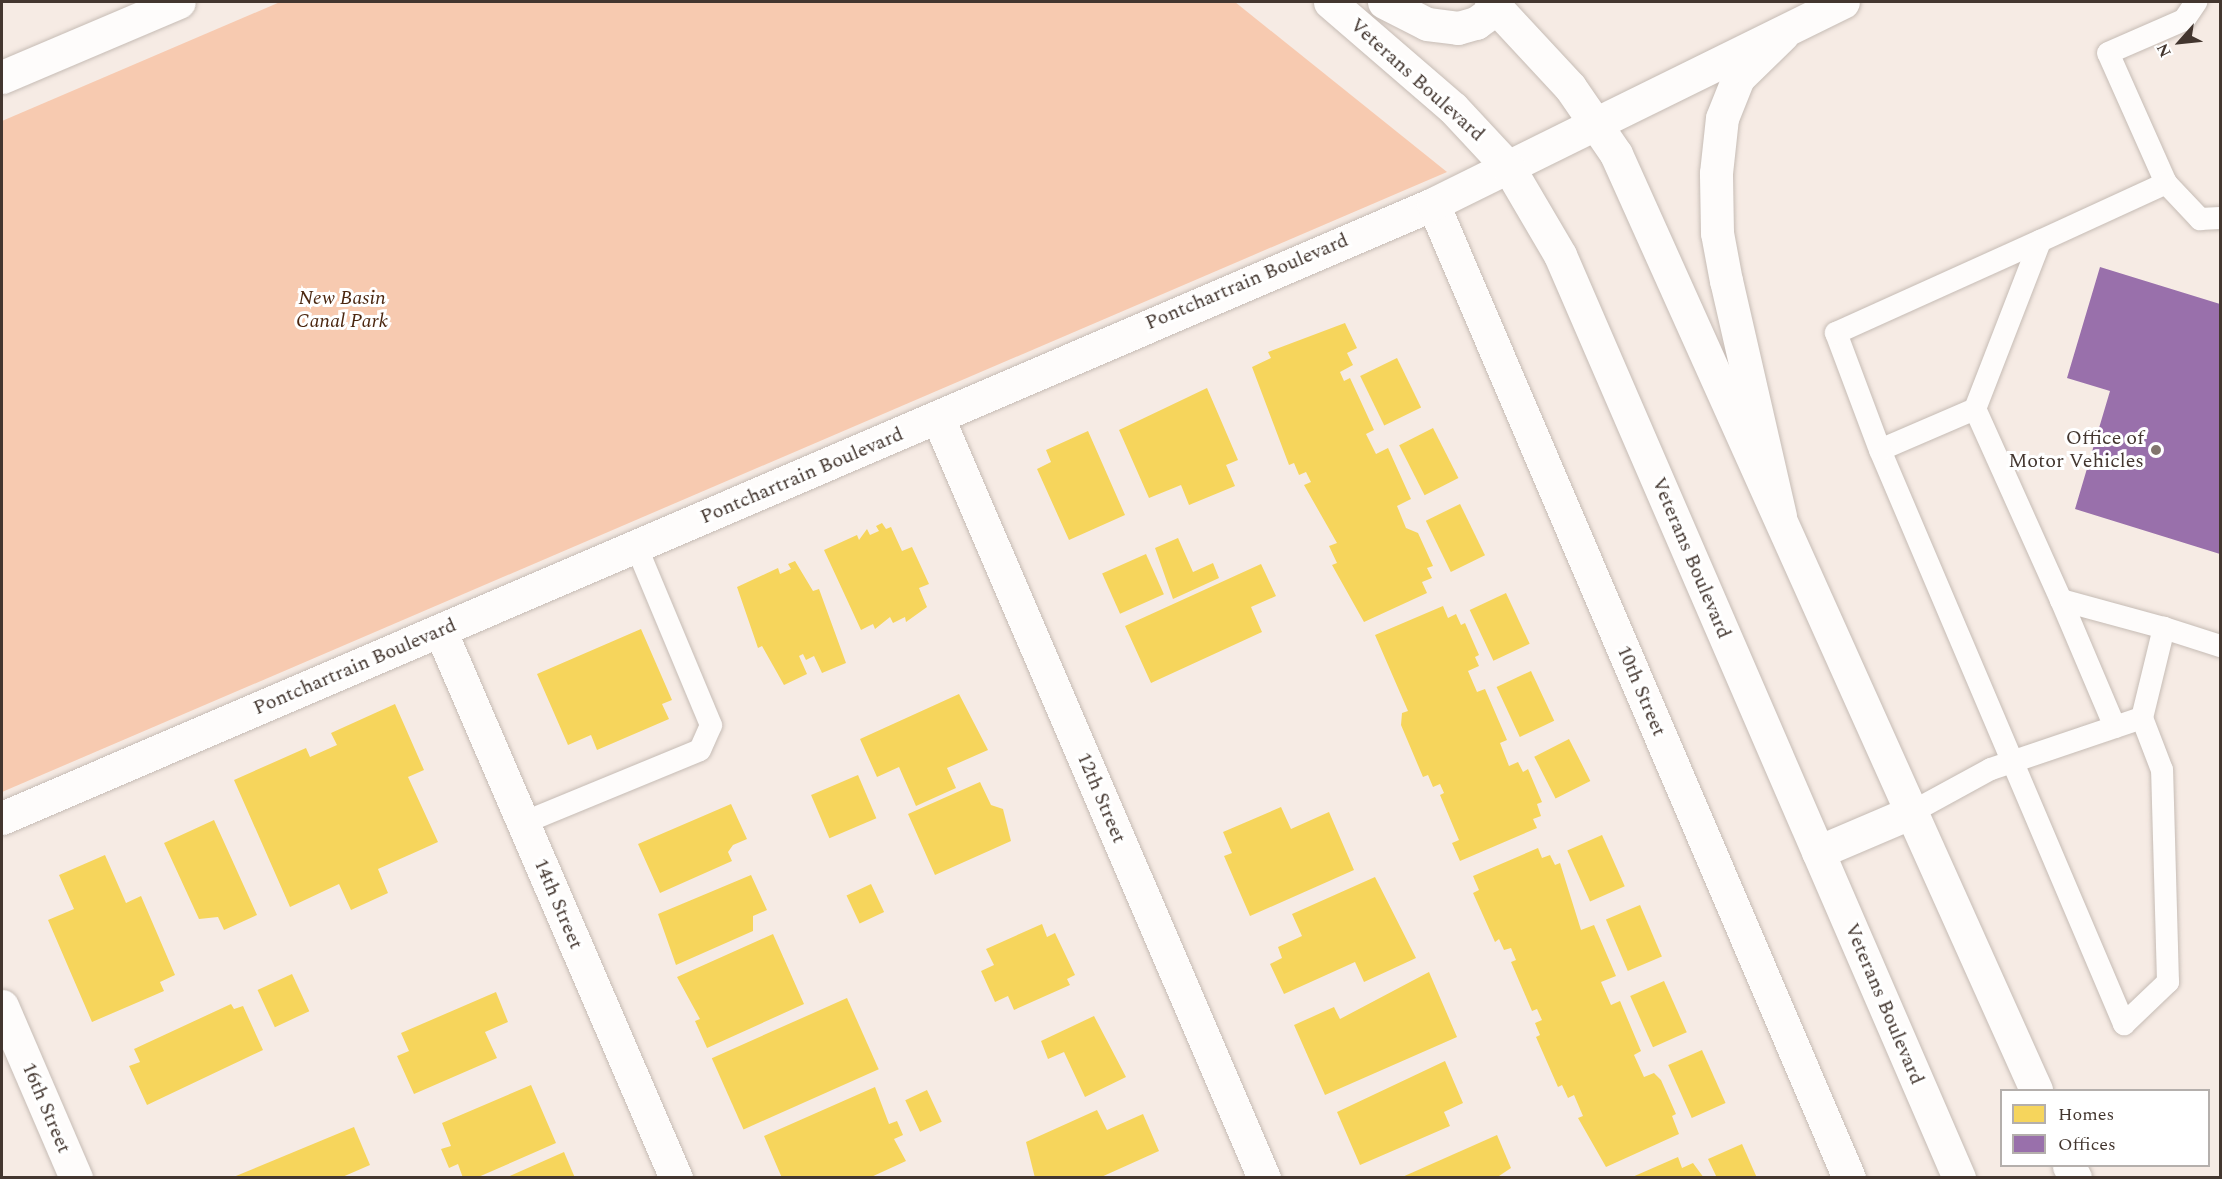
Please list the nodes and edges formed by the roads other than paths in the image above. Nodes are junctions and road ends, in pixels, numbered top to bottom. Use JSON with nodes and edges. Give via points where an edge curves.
{"nodes":[{"id":1,"x":1330,"y":2,"type":"edge"},
{"id":2,"x":1384,"y":2,"type":"edge"},
{"id":3,"x":1843,"y":2,"type":"edge"},
{"id":4,"x":2196,"y":2,"type":"edge"},
{"id":5,"x":1497,"y":3,"type":"edge"},
{"id":6,"x":163,"y":5,"type":"edge"},
{"id":7,"x":1782,"y":35,"type":"junction"},
{"id":8,"x":2,"y":77,"type":"edge"},
{"id":9,"x":1597,"y":123,"type":"junction"},
{"id":10,"x":1509,"y":168,"type":"junction"},
{"id":11,"x":2166,"y":183,"type":"junction"},
{"id":12,"x":1433,"y":204,"type":"junction"},
{"id":13,"x":2220,"y":218,"type":"edge"},
{"id":14,"x":2040,"y":241,"type":"junction"},
{"id":15,"x":1975,"y":409,"type":"junction"},
{"id":16,"x":938,"y":418,"type":"junction"},
{"id":17,"x":1880,"y":450,"type":"junction"},
{"id":18,"x":1780,"y":516,"type":"junction"},
{"id":19,"x":636,"y":546,"type":"junction"},
{"id":20,"x":2061,"y":600,"type":"junction"},
{"id":21,"x":2164,"y":628,"type":"junction"},
{"id":22,"x":440,"y":630,"type":"junction"},
{"id":23,"x":2220,"y":646,"type":"edge"},
{"id":24,"x":2142,"y":718,"type":"junction"},
{"id":25,"x":2115,"y":727,"type":"junction"},
{"id":26,"x":2009,"y":763,"type":"junction"},
{"id":27,"x":1912,"y":812,"type":"junction"},
{"id":28,"x":2,"y":818,"type":"edge"},
{"id":29,"x":523,"y":823,"type":"junction"},
{"id":30,"x":1818,"y":852,"type":"junction"},
{"id":31,"x":2,"y":1006,"type":"edge"},
{"id":32,"x":2036,"y":1089,"type":"edge"},
{"id":33,"x":76,"y":1178,"type":"edge"},
{"id":34,"x":676,"y":1178,"type":"edge"},
{"id":35,"x":1264,"y":1178,"type":"edge"},
{"id":36,"x":1849,"y":1178,"type":"edge"},
{"id":37,"x":1959,"y":1178,"type":"edge"}],
"edges":[{"from":1,"to":10,"type":"main road","name":"Veterans Boulevard","via":[[1453,108]]},
{"from":2,"to":5,"type":"main road","via":[[1427,24],[1458,28],[1476,23]]},
{"from":3,"to":7,"type":"main road"},
{"from":4,"to":11,"type":"lane","via":[[2184,20],[2108,53]]},
{"from":5,"to":9,"type":"main road"},
{"from":6,"to":8,"type":"main road"},
{"from":7,"to":9,"type":"main road","name":"Pontchartrain Boulevard"},
{"from":7,"to":18,"type":"main road","via":[[1738,78],[1722,118],[1716,173],[1724,272]]},
{"from":9,"to":10,"type":"main road","name":"Pontchartrain Boulevard"},
{"from":9,"to":18,"type":"main road","via":[[1641,204]]},
{"from":10,"to":12,"type":"main road","name":"Pontchartrain Boulevard"},
{"from":10,"to":30,"type":"main road","name":"Veterans Boulevard","via":[[1560,255]]},
{"from":11,"to":13,"type":"lane","via":[[2200,219]]},
{"from":11,"to":14,"type":"lane"},
{"from":12,"to":16,"type":"main road","name":"Pontchartrain Boulevard"},
{"from":12,"to":36,"type":"main road","name":"10th Street"},
{"from":14,"to":15,"type":"lane"},
{"from":14,"to":17,"type":"lane","via":[[1836,333]]},
{"from":15,"to":17,"type":"lane"},
{"from":15,"to":20,"type":"lane"},
{"from":16,"to":19,"type":"main road","name":"Pontchartrain Boulevard"},
{"from":16,"to":35,"type":"main road","name":"12th Street"},
{"from":17,"to":26,"type":"lane"},
{"from":18,"to":27,"type":"main road"},
{"from":19,"to":22,"type":"main road","name":"Pontchartrain Boulevard"},
{"from":19,"to":29,"type":"lane","via":[[711,725],[700,750]]},
{"from":20,"to":21,"type":"lane"},
{"from":20,"to":25,"type":"lane"},
{"from":21,"to":23,"type":"lane"},
{"from":21,"to":24,"type":"lane"},
{"from":22,"to":28,"type":"main road","name":"Pontchartrain Boulevard"},
{"from":22,"to":29,"type":"main road","name":"14th Street"},
{"from":24,"to":25,"type":"lane"},
{"from":24,"to":26,"type":"lane","via":[[2162,770],[2168,982],[2124,1024]]},
{"from":25,"to":26,"type":"lane"},
{"from":26,"to":27,"type":"lane"},
{"from":27,"to":30,"type":"main road"},
{"from":27,"to":32,"type":"main road"},
{"from":29,"to":34,"type":"main road","name":"14th Street"},
{"from":30,"to":37,"type":"main road","name":"Veterans Boulevard"},
{"from":31,"to":33,"type":"main road","name":"16th Street"}]}
